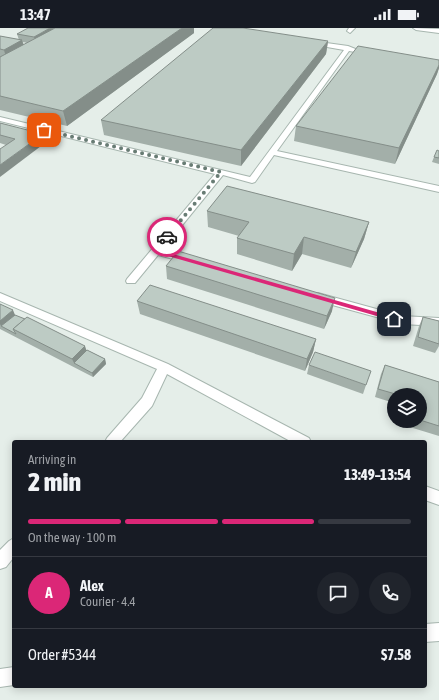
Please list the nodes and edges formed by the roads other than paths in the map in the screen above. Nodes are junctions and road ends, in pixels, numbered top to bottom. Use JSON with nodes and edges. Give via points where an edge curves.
{"nodes":[{"id":1,"x":416,"y":28,"type":"edge"},
{"id":2,"x":439,"y":31,"type":"edge"},
{"id":3,"x":309,"y":42,"type":"edge"},
{"id":4,"x":348,"y":48,"type":"junction"},
{"id":5,"x":363,"y":51,"type":"edge"},
{"id":6,"x":0,"y":119,"type":"edge"},
{"id":7,"x":272,"y":152,"type":"junction"},
{"id":8,"x":221,"y":172,"type":"junction"},
{"id":9,"x":439,"y":189,"type":"edge"},
{"id":10,"x":156,"y":251,"type":"junction"},
{"id":11,"x":202,"y":264,"type":"edge"},
{"id":12,"x":131,"y":281,"type":"dead end"},
{"id":13,"x":309,"y":295,"type":"edge"},
{"id":14,"x":0,"y":297,"type":"edge"},
{"id":15,"x":439,"y":322,"type":"edge"},
{"id":16,"x":164,"y":367,"type":"junction"},
{"id":17,"x":114,"y":440,"type":"edge"},
{"id":18,"x":300,"y":440,"type":"edge"},
{"id":19,"x":427,"y":494,"type":"edge"},
{"id":20,"x":439,"y":498,"type":"edge"},
{"id":21,"x":12,"y":548,"type":"edge"},
{"id":22,"x":0,"y":561,"type":"edge"},
{"id":23,"x":439,"y":632,"type":"edge"},
{"id":24,"x":427,"y":633,"type":"edge"},
{"id":25,"x":12,"y":676,"type":"edge"},
{"id":26,"x":0,"y":678,"type":"edge"}],
"edges":[{"from":1,"to":2,"type":"street"},
{"from":3,"to":4,"type":"street"},
{"from":4,"to":5,"type":"street"},
{"from":4,"to":7,"type":"street"},
{"from":6,"to":8,"type":"street"},
{"from":7,"to":8,"type":"street","via":[[252,180]]},
{"from":7,"to":9,"type":"street"},
{"from":8,"to":10,"type":"street"},
{"from":10,"to":11,"type":"street"},
{"from":10,"to":12,"type":"street"},
{"from":13,"to":15,"type":"street","via":[[402,320]]},
{"from":14,"to":16,"type":"street"},
{"from":16,"to":17,"type":"street","via":[[147,402]]},
{"from":16,"to":18,"type":"street"},
{"from":19,"to":20,"type":"street"},
{"from":21,"to":22,"type":"street"},
{"from":23,"to":24,"type":"street"},
{"from":25,"to":26,"type":"street"}]}
